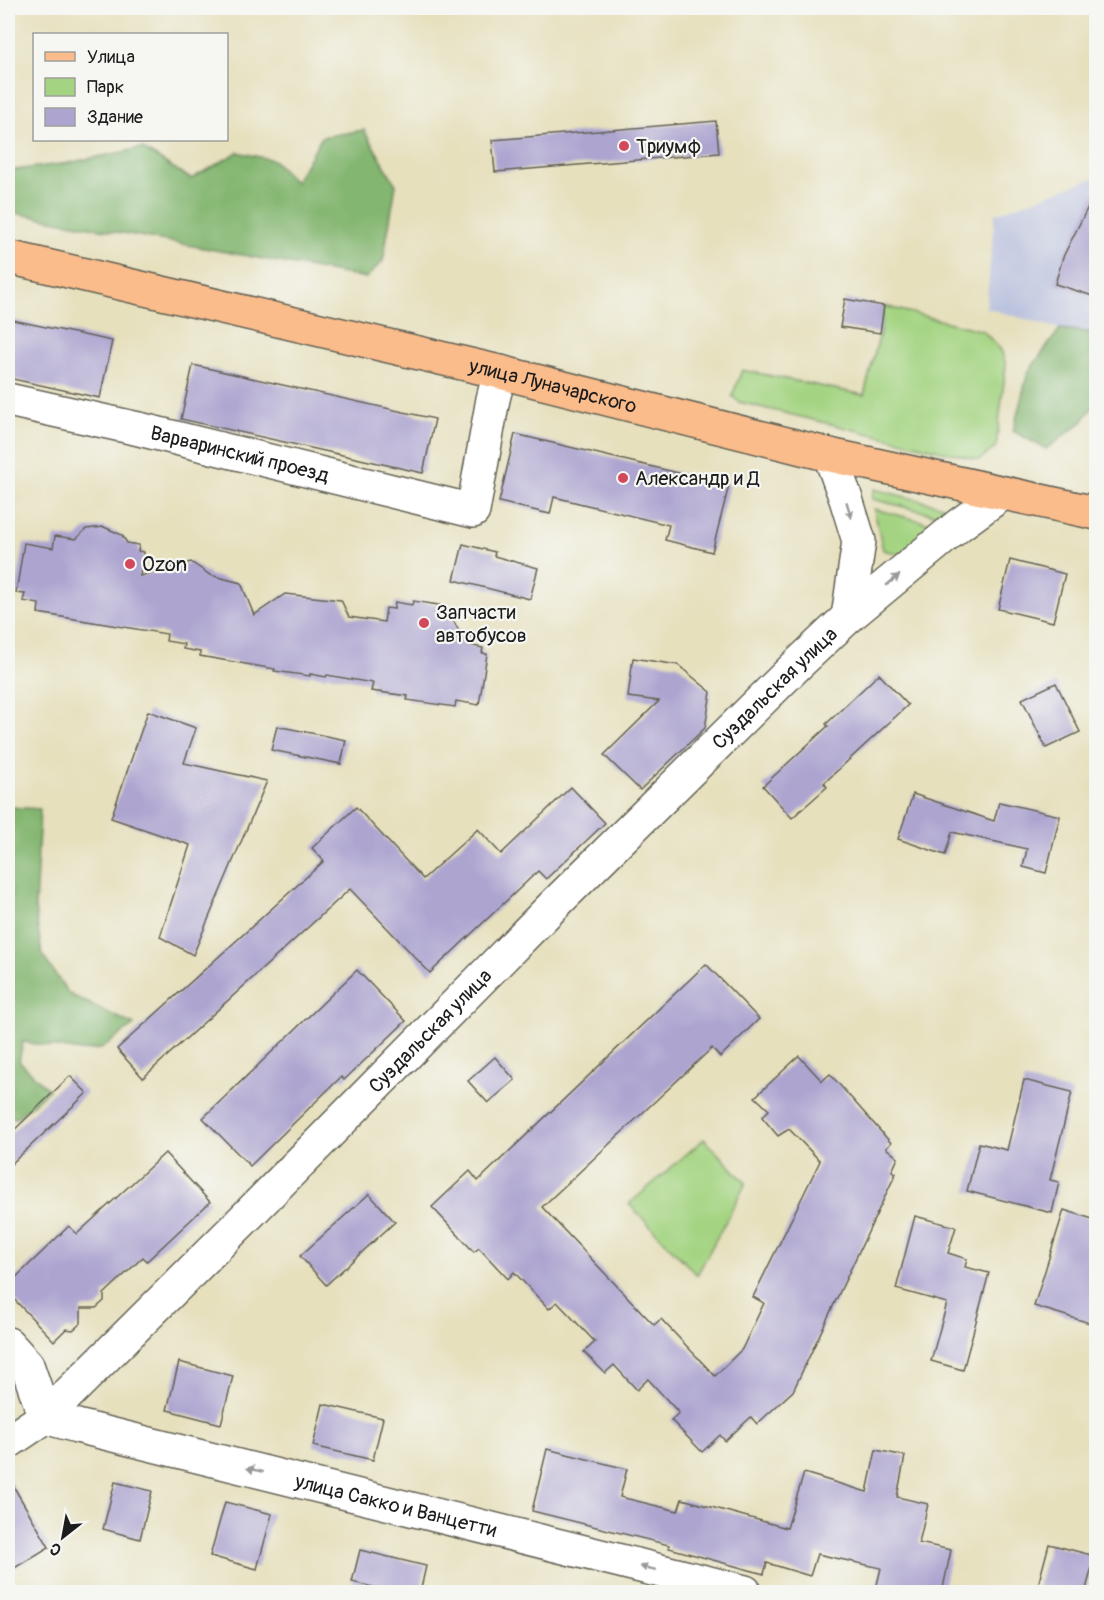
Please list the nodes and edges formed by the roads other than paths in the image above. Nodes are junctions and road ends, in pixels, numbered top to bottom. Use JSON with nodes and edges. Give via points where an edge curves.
{"nodes":[{"id":1,"x":8,"y":256,"type":"edge"},
{"id":2,"x":500,"y":372,"type":"junction"},
{"id":3,"x":8,"y":400,"type":"edge"},
{"id":4,"x":830,"y":455,"type":"junction"},
{"id":5,"x":1003,"y":493,"type":"junction"},
{"id":6,"x":1096,"y":513,"type":"edge"},
{"id":7,"x":848,"y":617,"type":"junction"},
{"id":8,"x":8,"y":1344,"type":"edge"},
{"id":9,"x":45,"y":1417,"type":"junction"},
{"id":10,"x":8,"y":1442,"type":"edge"},
{"id":11,"x":745,"y":1593,"type":"edge"}],
"edges":[{"from":1,"to":2,"type":"main road","name":"улица Луначарского"},
{"from":2,"to":3,"type":"street","name":"Варваринский проезд","via":[[472,511]]},
{"from":2,"to":4,"type":"main road","name":"улица Луначарского"},
{"from":4,"to":5,"type":"main road","name":"улица Луначарского"},
{"from":4,"to":7,"type":"street","name":"Суздальская улица","one_way":true,"via":[[859,541]]},
{"from":5,"to":6,"type":"main road","name":"улица Луначарского"},
{"from":7,"to":5,"type":"street","name":"Суздальская улица","one_way":true},
{"from":7,"to":9,"type":"street","name":"Суздальская улица","via":[[556,903]]},
{"from":8,"to":9,"type":"street","via":[[27,1365]]},
{"from":9,"to":10,"type":"street","name":"Суздальская улица"},
{"from":11,"to":9,"type":"street","name":"улица Сакко и Ванцетти","one_way":true}]}
